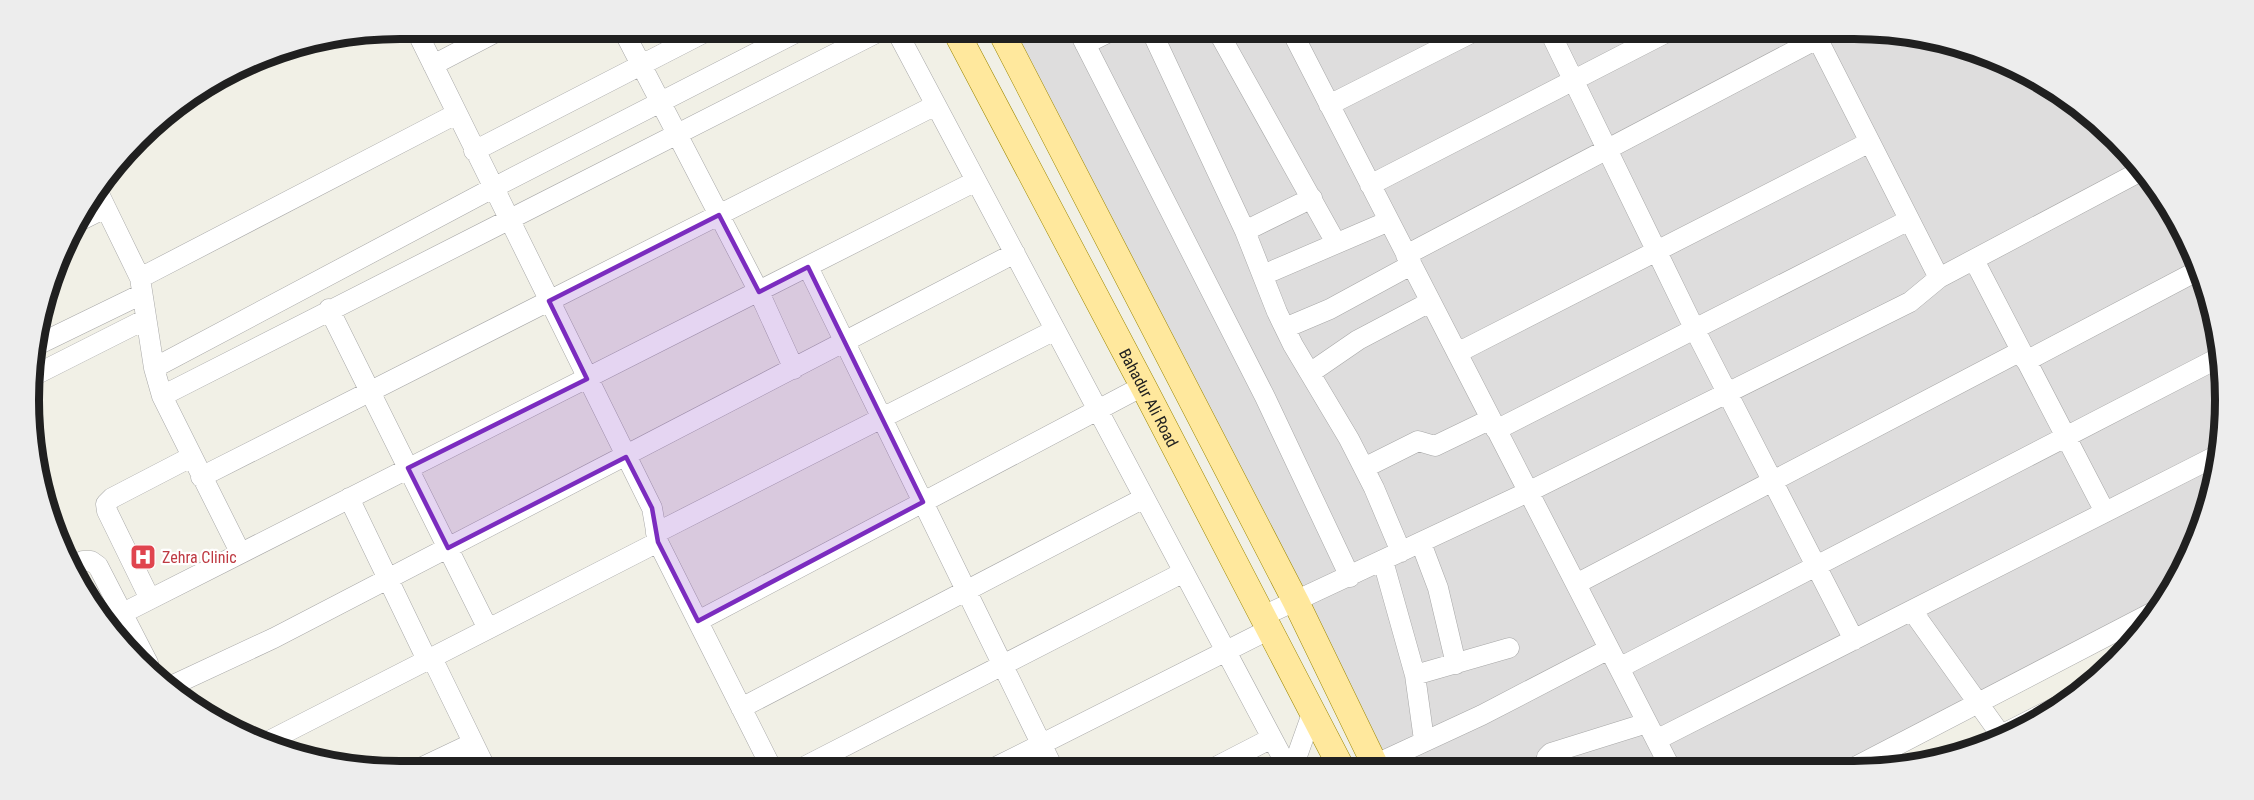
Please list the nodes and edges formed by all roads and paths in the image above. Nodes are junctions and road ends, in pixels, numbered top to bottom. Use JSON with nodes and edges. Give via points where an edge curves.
{"nodes":[{"id":1,"x":420,"y":39,"type":"edge"},
{"id":2,"x":483,"y":39,"type":"edge"},
{"id":3,"x":628,"y":39,"type":"edge"},
{"id":4,"x":692,"y":39,"type":"edge"},
{"id":5,"x":784,"y":39,"type":"edge"},
{"id":6,"x":864,"y":39,"type":"edge"},
{"id":7,"x":902,"y":39,"type":"edge"},
{"id":8,"x":960,"y":39,"type":"edge"},
{"id":9,"x":1005,"y":39,"type":"edge"},
{"id":10,"x":1083,"y":39,"type":"edge"},
{"id":11,"x":1155,"y":39,"type":"edge"},
{"id":12,"x":1222,"y":39,"type":"edge"},
{"id":13,"x":1296,"y":39,"type":"edge"},
{"id":14,"x":1459,"y":39,"type":"edge"},
{"id":15,"x":1553,"y":39,"type":"edge"},
{"id":16,"x":1654,"y":39,"type":"edge"},
{"id":17,"x":1806,"y":39,"type":"edge"},
{"id":18,"x":1818,"y":39,"type":"edge"},
{"id":19,"x":433,"y":65,"type":"junction"},
{"id":20,"x":641,"y":66,"type":"junction"},
{"id":21,"x":1574,"y":81,"type":"junction"},
{"id":22,"x":661,"y":102,"type":"junction"},
{"id":23,"x":936,"y":105,"type":"junction"},
{"id":24,"x":1329,"y":105,"type":"junction"},
{"id":25,"x":456,"y":114,"type":"junction"},
{"id":26,"x":676,"y":134,"type":"junction"},
{"id":27,"x":1870,"y":142,"type":"junction"},
{"id":28,"x":1609,"y":150,"type":"junction"},
{"id":29,"x":474,"y":151,"type":"junction"},
{"id":30,"x":2135,"y":174,"type":"edge"},
{"id":31,"x":976,"y":181,"type":"junction"},
{"id":32,"x":1370,"y":184,"type":"junction"},
{"id":33,"x":493,"y":188,"type":"junction"},
{"id":34,"x":1312,"y":198,"type":"junction"},
{"id":35,"x":102,"y":201,"type":"edge"},
{"id":36,"x":718,"y":215,"type":"junction"},
{"id":37,"x":508,"y":219,"type":"junction"},
{"id":38,"x":1909,"y":220,"type":"junction"},
{"id":39,"x":1389,"y":221,"type":"junction"},
{"id":40,"x":1245,"y":231,"type":"junction"},
{"id":41,"x":1336,"y":243,"type":"junction"},
{"id":42,"x":1656,"y":251,"type":"junction"},
{"id":43,"x":1014,"y":253,"type":"junction"},
{"id":44,"x":1409,"y":260,"type":"junction"},
{"id":45,"x":1974,"y":260,"type":"junction"},
{"id":46,"x":808,"y":267,"type":"junction"},
{"id":47,"x":2192,"y":273,"type":"edge"},
{"id":48,"x":1263,"y":276,"type":"junction"},
{"id":49,"x":1939,"y":278,"type":"junction"},
{"id":50,"x":141,"y":286,"type":"junction"},
{"id":51,"x":759,"y":292,"type":"junction"},
{"id":52,"x":549,"y":301,"type":"junction"},
{"id":53,"x":1430,"y":302,"type":"junction"},
{"id":54,"x":329,"y":309,"type":"junction"},
{"id":55,"x":146,"y":319,"type":"junction"},
{"id":56,"x":1285,"y":328,"type":"junction"},
{"id":57,"x":1056,"y":330,"type":"junction"},
{"id":58,"x":1695,"y":330,"type":"junction"},
{"id":59,"x":44,"y":341,"type":"edge"},
{"id":60,"x":844,"y":342,"type":"junction"},
{"id":61,"x":1457,"y":353,"type":"junction"},
{"id":62,"x":2024,"y":356,"type":"junction"},
{"id":63,"x":2213,"y":361,"type":"edge"},
{"id":64,"x":154,"y":368,"type":"junction"},
{"id":65,"x":794,"y":369,"type":"junction"},
{"id":66,"x":40,"y":372,"type":"edge"},
{"id":67,"x":1310,"y":373,"type":"junction"},
{"id":68,"x":587,"y":379,"type":"junction"},
{"id":69,"x":1143,"y":386,"type":"junction"},
{"id":70,"x":370,"y":392,"type":"junction"},
{"id":71,"x":1728,"y":393,"type":"junction"},
{"id":72,"x":162,"y":396,"type":"junction"},
{"id":73,"x":1097,"y":409,"type":"junction"},
{"id":74,"x":882,"y":418,"type":"junction"},
{"id":75,"x":1493,"y":424,"type":"junction"},
{"id":76,"x":2066,"y":436,"type":"junction"},
{"id":77,"x":191,"y":457,"type":"junction"},
{"id":78,"x":626,"y":457,"type":"junction"},
{"id":79,"x":2210,"y":459,"type":"edge"},
{"id":80,"x":408,"y":468,"type":"junction"},
{"id":81,"x":1364,"y":468,"type":"junction"},
{"id":82,"x":201,"y":477,"type":"junction"},
{"id":83,"x":1773,"y":481,"type":"junction"},
{"id":84,"x":1528,"y":492,"type":"junction"},
{"id":85,"x":349,"y":498,"type":"junction"},
{"id":86,"x":1144,"y":498,"type":"junction"},
{"id":87,"x":923,"y":502,"type":"junction"},
{"id":88,"x":2105,"y":512,"type":"junction"},
{"id":89,"x":657,"y":537,"type":"junction"},
{"id":90,"x":1421,"y":543,"type":"junction"},
{"id":91,"x":448,"y":549,"type":"junction"},
{"id":92,"x":240,"y":552,"type":"junction"},
{"id":93,"x":1392,"y":556,"type":"junction"},
{"id":94,"x":78,"y":564,"type":"edge"},
{"id":95,"x":1816,"y":565,"type":"junction"},
{"id":96,"x":1184,"y":572,"type":"junction"},
{"id":97,"x":1350,"y":577,"type":"junction"},
{"id":98,"x":388,"y":579,"type":"junction"},
{"id":99,"x":1576,"y":584,"type":"junction"},
{"id":100,"x":966,"y":590,"type":"junction"},
{"id":101,"x":150,"y":599,"type":"junction"},
{"id":102,"x":1296,"y":602,"type":"junction"},
{"id":103,"x":1913,"y":612,"type":"junction"},
{"id":104,"x":123,"y":613,"type":"junction"},
{"id":105,"x":2141,"y":618,"type":"edge"},
{"id":106,"x":698,"y":621,"type":"junction"},
{"id":107,"x":1267,"y":622,"type":"junction"},
{"id":108,"x":488,"y":629,"type":"junction"},
{"id":109,"x":1854,"y":640,"type":"junction"},
{"id":110,"x":1509,"y":648,"type":"dead end"},
{"id":111,"x":1609,"y":649,"type":"junction"},
{"id":112,"x":1226,"y":651,"type":"junction"},
{"id":113,"x":143,"y":653,"type":"edge"},
{"id":114,"x":429,"y":659,"type":"junction"},
{"id":115,"x":1456,"y":664,"type":"junction"},
{"id":116,"x":1003,"y":665,"type":"junction"},
{"id":117,"x":1618,"y":668,"type":"junction"},
{"id":118,"x":1415,"y":675,"type":"junction"},
{"id":119,"x":177,"y":683,"type":"edge"},
{"id":120,"x":1979,"y":703,"type":"junction"},
{"id":121,"x":741,"y":708,"type":"junction"},
{"id":122,"x":1313,"y":711,"type":"junction"},
{"id":123,"x":1652,"y":731,"type":"junction"},
{"id":124,"x":1998,"y":731,"type":"edge"},
{"id":125,"x":274,"y":738,"type":"edge"},
{"id":126,"x":1272,"y":738,"type":"junction"},
{"id":127,"x":1424,"y":740,"type":"junction"},
{"id":128,"x":473,"y":743,"type":"junction"},
{"id":129,"x":1042,"y":744,"type":"junction"},
{"id":130,"x":1868,"y":760,"type":"edge"},
{"id":131,"x":435,"y":761,"type":"edge"},
{"id":132,"x":482,"y":761,"type":"edge"},
{"id":133,"x":768,"y":761,"type":"edge"},
{"id":134,"x":816,"y":761,"type":"edge"},
{"id":135,"x":1008,"y":761,"type":"edge"},
{"id":136,"x":1050,"y":761,"type":"edge"},
{"id":137,"x":1227,"y":761,"type":"edge"},
{"id":138,"x":1285,"y":761,"type":"edge"},
{"id":139,"x":1294,"y":761,"type":"edge"},
{"id":140,"x":1338,"y":761,"type":"edge"},
{"id":141,"x":1373,"y":761,"type":"edge"},
{"id":142,"x":1387,"y":761,"type":"edge"},
{"id":143,"x":1546,"y":761,"type":"edge"},
{"id":144,"x":1667,"y":761,"type":"edge"}],
"edges":[{"from":1,"to":19,"type":"street"},
{"from":2,"to":19,"type":"street"},
{"from":3,"to":20,"type":"street"},
{"from":4,"to":20,"type":"street"},
{"from":5,"to":22,"type":"street"},
{"from":6,"to":26,"type":"street"},
{"from":7,"to":23,"type":"street"},
{"from":8,"to":69,"type":"main road","name":"Bahadur Ali Road"},
{"from":9,"to":102,"type":"main road"},
{"from":10,"to":97,"type":"street","via":[[1260,387]]},
{"from":11,"to":40,"type":"street"},
{"from":12,"to":34,"type":"street"},
{"from":13,"to":24,"type":"street"},
{"from":14,"to":24,"type":"street"},
{"from":15,"to":21,"type":"street"},
{"from":16,"to":21,"type":"street"},
{"from":17,"to":28,"type":"street"},
{"from":18,"to":27,"type":"street"},
{"from":19,"to":25,"type":"street"},
{"from":20,"to":22,"type":"street"},
{"from":20,"to":29,"type":"street"},
{"from":21,"to":28,"type":"street"},
{"from":21,"to":32,"type":"street"},
{"from":22,"to":26,"type":"street"},
{"from":22,"to":33,"type":"street"},
{"from":23,"to":31,"type":"street"},
{"from":23,"to":36,"type":"street"},
{"from":24,"to":32,"type":"street"},
{"from":25,"to":29,"type":"street"},
{"from":25,"to":50,"type":"street"},
{"from":26,"to":36,"type":"street"},
{"from":26,"to":37,"type":"street"},
{"from":27,"to":38,"type":"street"},
{"from":27,"to":42,"type":"street"},
{"from":28,"to":42,"type":"street"},
{"from":28,"to":44,"type":"street"},
{"from":29,"to":33,"type":"street"},
{"from":30,"to":45,"type":"street"},
{"from":31,"to":43,"type":"street"},
{"from":31,"to":46,"type":"street"},
{"from":32,"to":39,"type":"street"},
{"from":33,"to":37,"type":"street"},
{"from":33,"to":64,"type":"street"},
{"from":34,"to":40,"type":"street"},
{"from":34,"to":41,"type":"street"},
{"from":35,"to":50,"type":"street"},
{"from":36,"to":51,"type":"street"},
{"from":36,"to":52,"type":"street"},
{"from":37,"to":52,"type":"street"},
{"from":37,"to":54,"type":"street"},
{"from":38,"to":49,"type":"street"},
{"from":38,"to":58,"type":"street"},
{"from":39,"to":41,"type":"street"},
{"from":39,"to":44,"type":"street"},
{"from":40,"to":48,"type":"street"},
{"from":41,"to":48,"type":"street"},
{"from":42,"to":58,"type":"street"},
{"from":42,"to":61,"type":"street"},
{"from":43,"to":57,"type":"street"},
{"from":43,"to":60,"type":"street"},
{"from":44,"to":53,"type":"street"},
{"from":44,"to":56,"type":"street","via":[[1330,309]]},
{"from":45,"to":49,"type":"street"},
{"from":45,"to":62,"type":"street"},
{"from":46,"to":51,"type":"street"},
{"from":46,"to":60,"type":"street"},
{"from":47,"to":62,"type":"street"},
{"from":48,"to":56,"type":"street"},
{"from":49,"to":71,"type":"street","via":[[1910,302]]},
{"from":50,"to":55,"type":"street"},
{"from":50,"to":59,"type":"street"},
{"from":51,"to":65,"type":"street"},
{"from":51,"to":68,"type":"street"},
{"from":52,"to":68,"type":"street"},
{"from":52,"to":70,"type":"street"},
{"from":53,"to":61,"type":"street"},
{"from":53,"to":67,"type":"street","via":[[1358,340]]},
{"from":54,"to":70,"type":"street"},
{"from":54,"to":72,"type":"street"},
{"from":55,"to":64,"type":"street"},
{"from":55,"to":66,"type":"street"},
{"from":56,"to":67,"type":"street"},
{"from":57,"to":73,"type":"street"},
{"from":57,"to":74,"type":"street"},
{"from":58,"to":71,"type":"street"},
{"from":58,"to":75,"type":"street"},
{"from":60,"to":65,"type":"street"},
{"from":60,"to":74,"type":"street"},
{"from":61,"to":75,"type":"street"},
{"from":62,"to":76,"type":"street"},
{"from":62,"to":83,"type":"street"},
{"from":63,"to":76,"type":"street"},
{"from":64,"to":72,"type":"street"},
{"from":65,"to":78,"type":"street"},
{"from":67,"to":81,"type":"street"},
{"from":68,"to":78,"type":"street"},
{"from":68,"to":80,"type":"street"},
{"from":69,"to":73,"type":"street"},
{"from":69,"to":107,"type":"main road","name":"Bahadur Ali Road"},
{"from":70,"to":80,"type":"street"},
{"from":70,"to":82,"type":"street"},
{"from":71,"to":83,"type":"street"},
{"from":71,"to":84,"type":"street"},
{"from":72,"to":77,"type":"street"},
{"from":73,"to":86,"type":"street"},
{"from":73,"to":87,"type":"street"},
{"from":74,"to":87,"type":"street"},
{"from":74,"to":89,"type":"street"},
{"from":75,"to":81,"type":"street","via":[[1435,446],[1418,441]]},
{"from":75,"to":84,"type":"street"},
{"from":76,"to":88,"type":"street"},
{"from":76,"to":95,"type":"street"},
{"from":77,"to":82,"type":"street"},
{"from":77,"to":101,"type":"street","via":[[106,504]]},
{"from":78,"to":89,"type":"street","via":[[652,508]]},
{"from":78,"to":91,"type":"street"},
{"from":79,"to":88,"type":"street"},
{"from":80,"to":85,"type":"street"},
{"from":80,"to":91,"type":"street"},
{"from":81,"to":93,"type":"street"},
{"from":82,"to":92,"type":"street"},
{"from":83,"to":95,"type":"street"},
{"from":83,"to":99,"type":"street"},
{"from":84,"to":90,"type":"street"},
{"from":84,"to":99,"type":"street"},
{"from":85,"to":92,"type":"street"},
{"from":85,"to":98,"type":"street"},
{"from":86,"to":96,"type":"street"},
{"from":86,"to":100,"type":"street"},
{"from":87,"to":100,"type":"street"},
{"from":87,"to":106,"type":"street"},
{"from":88,"to":103,"type":"street"},
{"from":89,"to":106,"type":"street"},
{"from":89,"to":108,"type":"street"},
{"from":90,"to":93,"type":"street"},
{"from":90,"to":115,"type":"street","via":[[1438,588]]},
{"from":91,"to":98,"type":"street"},
{"from":91,"to":108,"type":"street"},
{"from":92,"to":101,"type":"street"},
{"from":93,"to":97,"type":"street"},
{"from":93,"to":118,"type":"street"},
{"from":94,"to":104,"type":"street","via":[[91,561],[98,566]]},
{"from":95,"to":109,"type":"street"},
{"from":95,"to":117,"type":"street"},
{"from":96,"to":112,"type":"street"},
{"from":96,"to":116,"type":"street"},
{"from":97,"to":102,"type":"street"},
{"from":98,"to":114,"type":"street"},
{"from":98,"to":119,"type":"street"},
{"from":99,"to":111,"type":"street"},
{"from":100,"to":116,"type":"street"},
{"from":100,"to":121,"type":"street"},
{"from":101,"to":104,"type":"street"},
{"from":102,"to":107,"type":"street"},
{"from":102,"to":141,"type":"main road"},
{"from":103,"to":109,"type":"street"},
{"from":103,"to":120,"type":"street"},
{"from":104,"to":113,"type":"street"},
{"from":105,"to":120,"type":"street"},
{"from":106,"to":121,"type":"street"},
{"from":107,"to":112,"type":"street"},
{"from":107,"to":122,"type":"main road","name":"Bahadur Ali Road"},
{"from":108,"to":114,"type":"street"},
{"from":109,"to":123,"type":"street"},
{"from":110,"to":115,"type":"street"},
{"from":111,"to":117,"type":"street"},
{"from":111,"to":127,"type":"street","via":[[1482,715]]},
{"from":112,"to":126,"type":"street"},
{"from":112,"to":129,"type":"street"},
{"from":114,"to":125,"type":"street"},
{"from":114,"to":128,"type":"street"},
{"from":115,"to":118,"type":"street"},
{"from":116,"to":129,"type":"street"},
{"from":116,"to":134,"type":"street"},
{"from":117,"to":123,"type":"street"},
{"from":118,"to":127,"type":"street"},
{"from":120,"to":124,"type":"street"},
{"from":120,"to":130,"type":"street"},
{"from":121,"to":133,"type":"street"},
{"from":122,"to":139,"type":"street"},
{"from":122,"to":140,"type":"main road","name":"Bahadur Ali Road"},
{"from":123,"to":143,"type":"street","via":[[1551,753]]},
{"from":123,"to":144,"type":"street"},
{"from":126,"to":137,"type":"street"},
{"from":126,"to":138,"type":"street"},
{"from":127,"to":142,"type":"street"},
{"from":128,"to":131,"type":"street"},
{"from":128,"to":132,"type":"street"},
{"from":129,"to":135,"type":"street"},
{"from":129,"to":136,"type":"street"}]}
